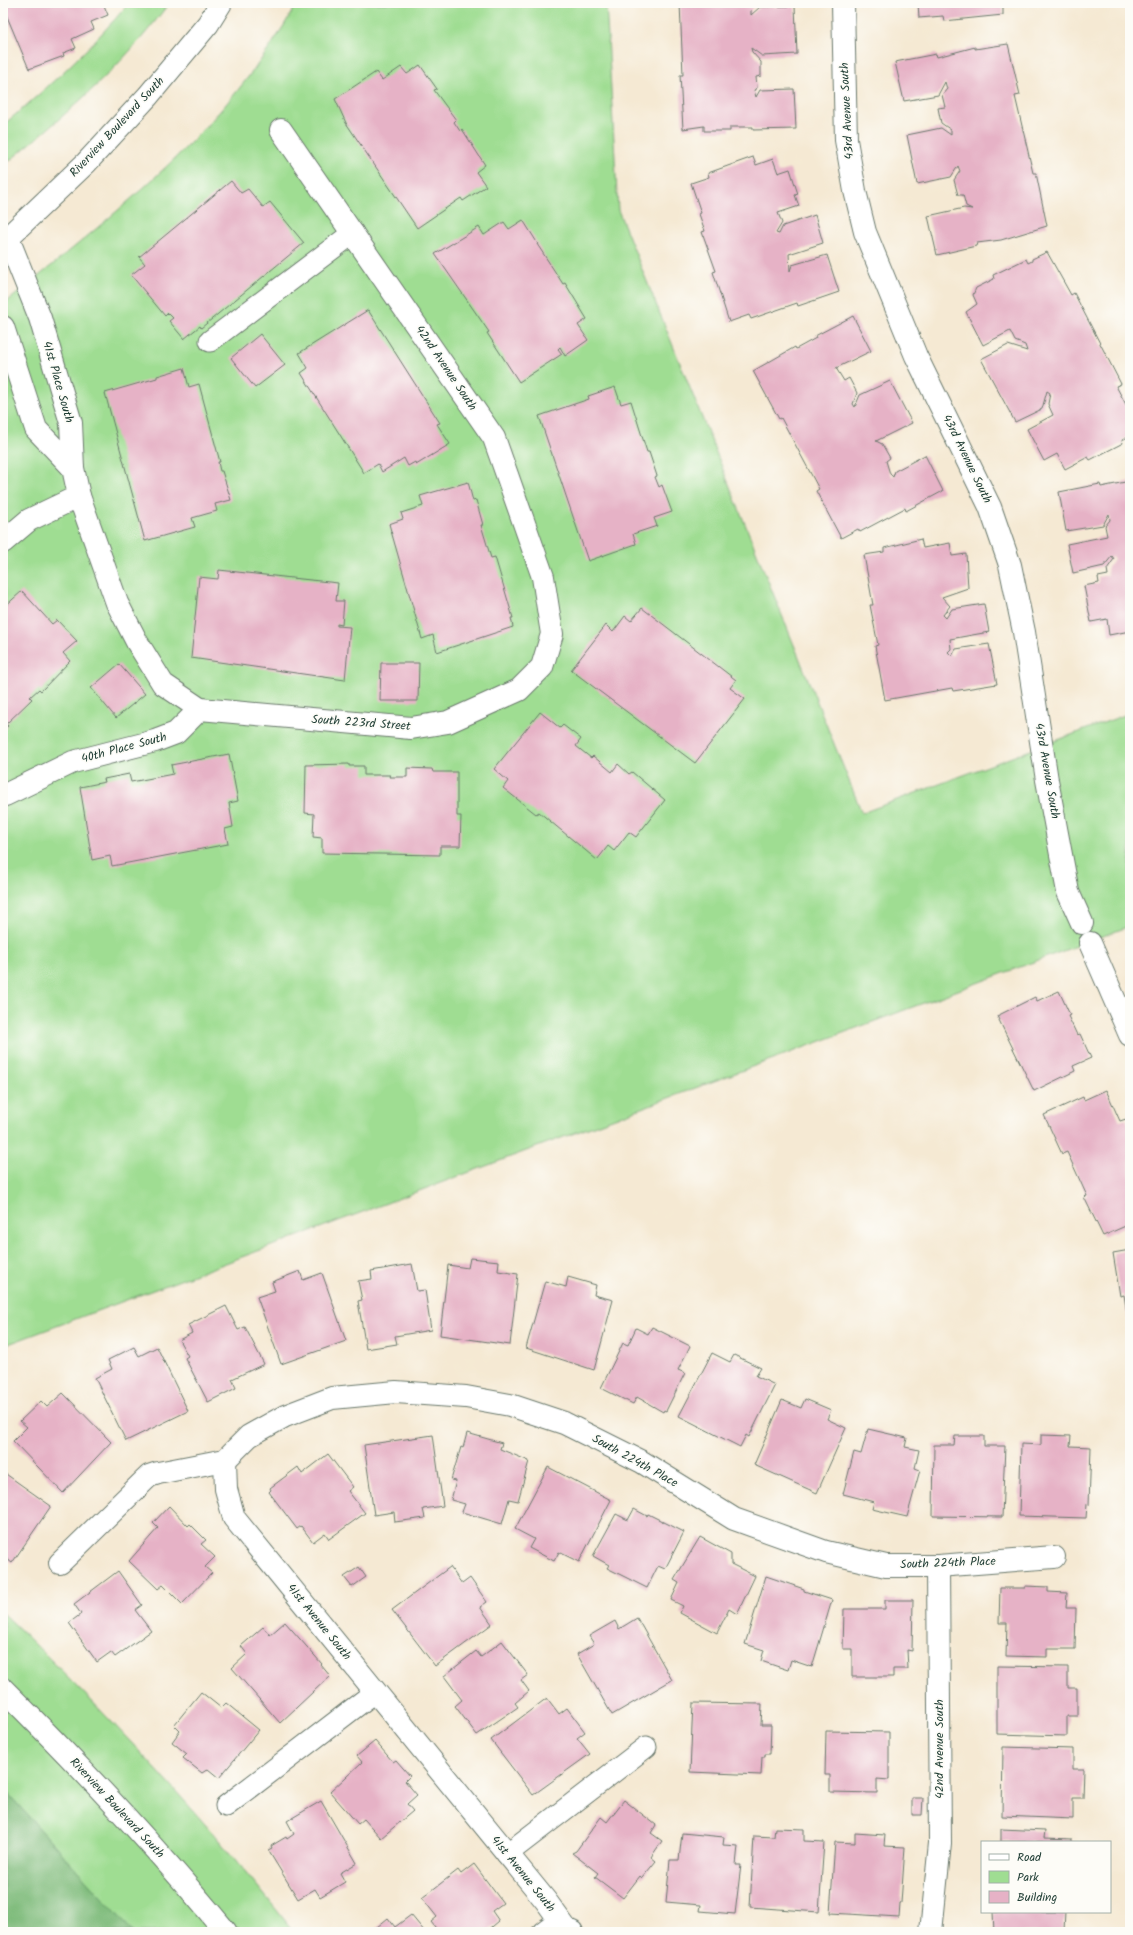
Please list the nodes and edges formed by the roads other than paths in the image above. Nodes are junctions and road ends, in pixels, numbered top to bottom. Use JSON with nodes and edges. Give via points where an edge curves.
{"nodes":[{"id":1,"x":221,"y":3,"type":"edge"},
{"id":2,"x":842,"y":3,"type":"edge"},
{"id":3,"x":281,"y":130,"type":"dead end"},
{"id":4,"x":353,"y":233,"type":"junction"},
{"id":5,"x":5,"y":240,"type":"edge"},
{"id":6,"x":3,"y":326,"type":"edge"},
{"id":7,"x":210,"y":341,"type":"dead end"},
{"id":8,"x":73,"y":468,"type":"junction"},
{"id":9,"x":79,"y":496,"type":"junction"},
{"id":10,"x":3,"y":542,"type":"edge"},
{"id":11,"x":552,"y":634,"type":"joint"},
{"id":12,"x":200,"y":709,"type":"junction"},
{"id":13,"x":5,"y":795,"type":"dead end"},
{"id":14,"x":1082,"y":923,"type":"dead end"},
{"id":15,"x":1090,"y":943,"type":"dead end"},
{"id":16,"x":1130,"y":1035,"type":"edge"},
{"id":17,"x":225,"y":1460,"type":"junction"},
{"id":18,"x":1054,"y":1557,"type":"dead end"},
{"id":19,"x":60,"y":1563,"type":"dead end"},
{"id":20,"x":938,"y":1566,"type":"junction"},
{"id":21,"x":3,"y":1689,"type":"edge"},
{"id":22,"x":375,"y":1692,"type":"junction"},
{"id":23,"x":646,"y":1747,"type":"dead end"},
{"id":24,"x":226,"y":1806,"type":"dead end"},
{"id":25,"x":507,"y":1854,"type":"junction"},
{"id":26,"x":560,"y":1928,"type":"edge"},
{"id":27,"x":226,"y":1932,"type":"edge"},
{"id":28,"x":931,"y":1932,"type":"edge"}],
"edges":[{"from":1,"to":5,"type":"street","name":"Riverview Boulevard South","via":[[208,24],[148,96],[86,163]]},
{"from":2,"to":14,"type":"street","name":"43rd Avenue South","via":[[846,140],[865,232],[916,356],[990,507],[1010,565],[1024,632],[1047,780],[1068,892]]},
{"from":3,"to":4,"type":"street","name":"42nd Avenue South"},
{"from":4,"to":7,"type":"lane"},
{"from":4,"to":11,"type":"street","name":"42nd Avenue South","via":[[494,438],[543,577]]},
{"from":5,"to":8,"type":"street","name":"41st Place South","via":[[40,318],[72,423]]},
{"from":6,"to":8,"type":"street","via":[[36,429]]},
{"from":8,"to":9,"type":"street"},
{"from":9,"to":10,"type":"street","via":[[29,520]]},
{"from":9,"to":12,"type":"street","via":[[117,603],[138,642],[163,684]]},
{"from":11,"to":12,"type":"street","name":"South 223rd Street","via":[[542,667],[519,690],[448,722],[411,728]]},
{"from":12,"to":13,"type":"street","name":"40th Place South","via":[[176,733],[73,762]]},
{"from":15,"to":16,"type":"street"},
{"from":17,"to":19,"type":"street","via":[[149,1476]]},
{"from":17,"to":20,"type":"street","name":"South 224th Place","via":[[249,1436],[286,1416],[332,1398],[396,1392],[466,1397],[510,1405],[564,1423],[642,1462],[734,1519],[826,1552],[886,1566]]},
{"from":17,"to":22,"type":"street","name":"41st Avenue South","via":[[226,1490],[234,1518]]},
{"from":18,"to":20,"type":"street","name":"South 224th Place"},
{"from":20,"to":28,"type":"street","name":"42nd Avenue South","via":[[940,1843]]},
{"from":21,"to":27,"type":"street","name":"Riverview Boulevard South","via":[[64,1750],[175,1870]]},
{"from":22,"to":24,"type":"lane"},
{"from":22,"to":25,"type":"street","name":"41st Avenue South"},
{"from":23,"to":25,"type":"lane"},
{"from":25,"to":26,"type":"street","name":"41st Avenue South"}]}
